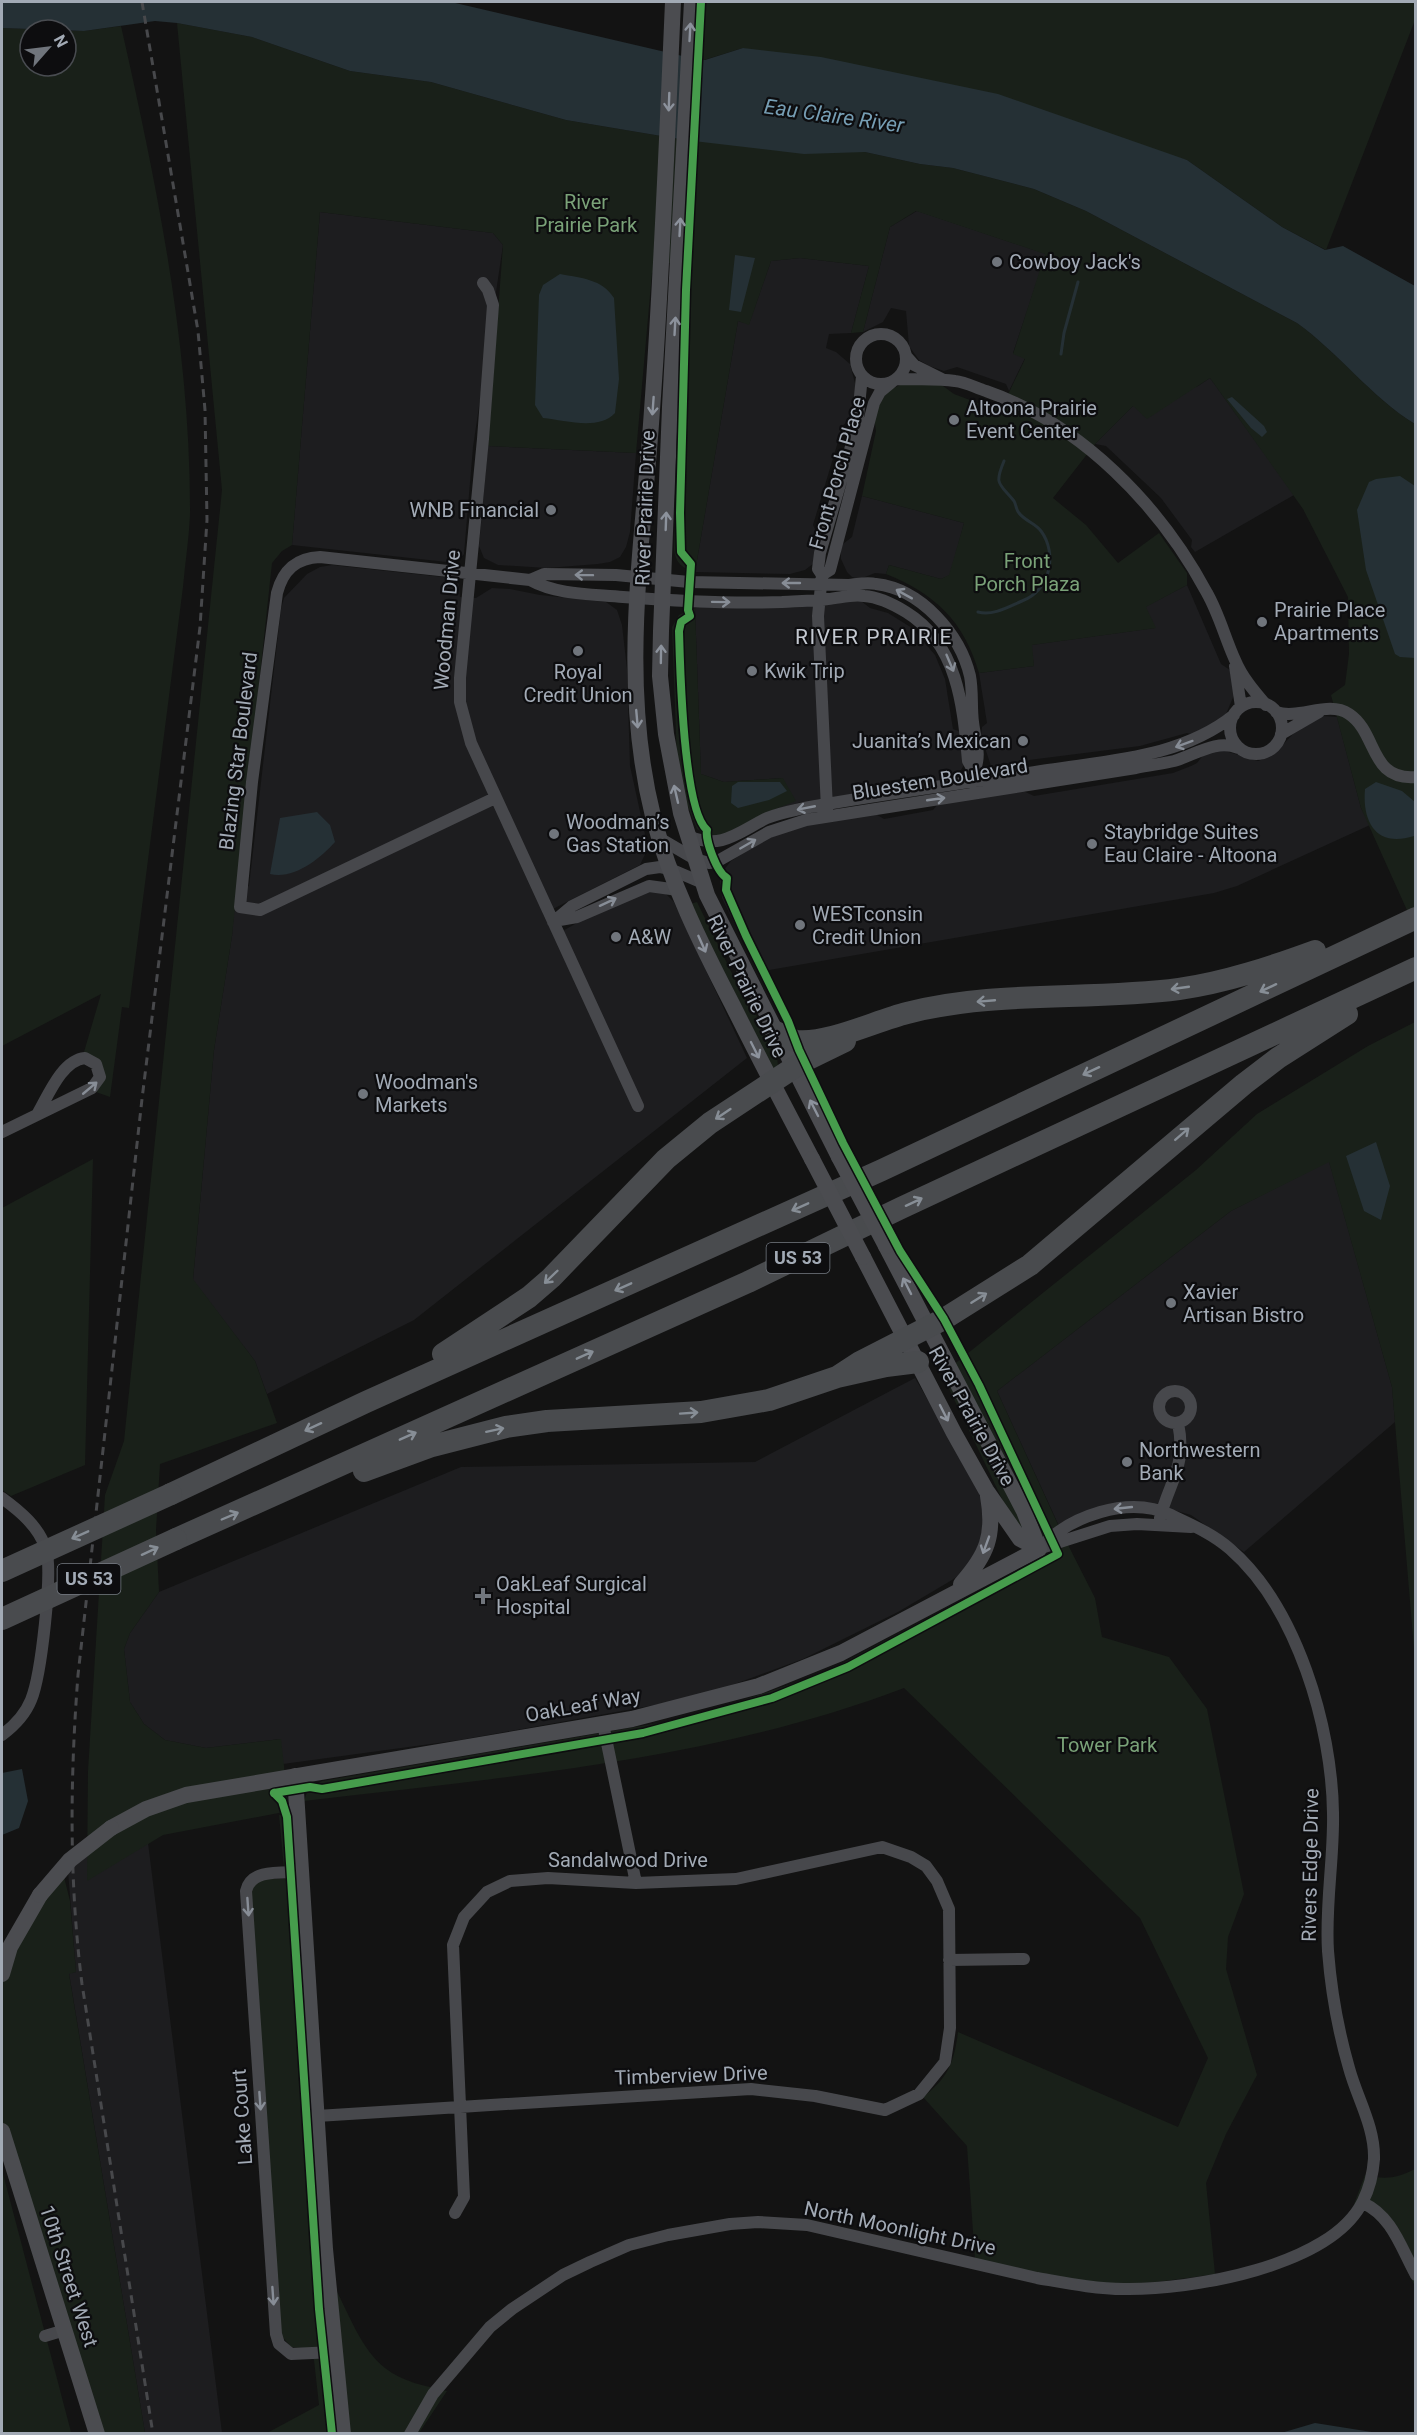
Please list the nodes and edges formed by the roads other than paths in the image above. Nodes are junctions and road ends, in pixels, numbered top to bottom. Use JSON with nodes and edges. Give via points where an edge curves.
{"nodes":[{"id":1,"x":673,"y":2,"type":"edge"},
{"id":2,"x":692,"y":2,"type":"edge"},
{"id":3,"x":483,"y":283,"type":"dead end"},
{"id":4,"x":669,"y":285,"type":"junction"},
{"id":5,"x":906,"y":356,"type":"junction"},
{"id":6,"x":862,"y":376,"type":"junction"},
{"id":7,"x":894,"y":381,"type":"junction"},
{"id":8,"x":946,"y":381,"type":"junction"},
{"id":9,"x":471,"y":574,"type":"junction"},
{"id":10,"x":638,"y":577,"type":"junction"},
{"id":11,"x":664,"y":579,"type":"junction"},
{"id":12,"x":821,"y":579,"type":"junction"},
{"id":13,"x":530,"y":580,"type":"junction"},
{"id":14,"x":636,"y":598,"type":"junction"},
{"id":15,"x":663,"y":599,"type":"junction"},
{"id":16,"x":819,"y":600,"type":"junction"},
{"id":17,"x":1235,"y":662,"type":"junction"},
{"id":18,"x":1271,"y":708,"type":"junction"},
{"id":19,"x":1237,"y":711,"type":"junction"},
{"id":20,"x":1322,"y":711,"type":"junction"},
{"id":21,"x":1281,"y":734,"type":"junction"},
{"id":22,"x":1238,"y":748,"type":"junction"},
{"id":23,"x":1416,"y":777,"type":"edge"},
{"id":24,"x":976,"y":782,"type":"junction"},
{"id":25,"x":495,"y":798,"type":"junction"},
{"id":26,"x":827,"y":810,"type":"junction"},
{"id":27,"x":688,"y":836,"type":"junction"},
{"id":28,"x":659,"y":838,"type":"junction"},
{"id":29,"x":695,"y":859,"type":"junction"},
{"id":30,"x":670,"y":869,"type":"junction"},
{"id":31,"x":703,"y":883,"type":"junction"},
{"id":32,"x":678,"y":890,"type":"junction"},
{"id":33,"x":1416,"y":916,"type":"edge"},
{"id":34,"x":553,"y":922,"type":"junction"},
{"id":35,"x":1416,"y":968,"type":"edge"},
{"id":36,"x":1416,"y":973,"type":"edge"},
{"id":37,"x":868,"y":1026,"type":"junction"},
{"id":38,"x":776,"y":1032,"type":"junction"},
{"id":39,"x":793,"y":1068,"type":"junction"},
{"id":40,"x":771,"y":1081,"type":"junction"},
{"id":41,"x":638,"y":1106,"type":"dead end"},
{"id":42,"x":38,"y":1113,"type":"junction"},
{"id":43,"x":2,"y":1132,"type":"edge"},
{"id":44,"x":928,"y":1327,"type":"junction"},
{"id":45,"x":906,"y":1339,"type":"junction"},
{"id":46,"x":918,"y":1362,"type":"junction"},
{"id":47,"x":837,"y":1377,"type":"junction"},
{"id":48,"x":366,"y":1402,"type":"junction"},
{"id":49,"x":1178,"y":1423,"type":"dead end"},
{"id":50,"x":986,"y":1490,"type":"junction"},
{"id":51,"x":2,"y":1498,"type":"edge"},
{"id":52,"x":259,"y":1503,"type":"junction"},
{"id":53,"x":1162,"y":1511,"type":"junction"},
{"id":54,"x":1158,"y":1525,"type":"junction"},
{"id":55,"x":1198,"y":1528,"type":"junction"},
{"id":56,"x":1039,"y":1549,"type":"junction"},
{"id":57,"x":2,"y":1571,"type":"edge"},
{"id":58,"x":955,"y":1592,"type":"junction"},
{"id":59,"x":2,"y":1619,"type":"edge"},
{"id":60,"x":603,"y":1724,"type":"junction"},
{"id":61,"x":2,"y":1735,"type":"edge"},
{"id":62,"x":295,"y":1776,"type":"junction"},
{"id":63,"x":301,"y":1872,"type":"junction"},
{"id":64,"x":636,"y":1883,"type":"junction"},
{"id":65,"x":6,"y":1946,"type":"edge"},
{"id":66,"x":1024,"y":1959,"type":"dead end"},
{"id":67,"x":950,"y":1960,"type":"junction"},
{"id":68,"x":2,"y":1974,"type":"edge"},
{"id":69,"x":460,"y":2107,"type":"junction"},
{"id":70,"x":317,"y":2116,"type":"junction"},
{"id":71,"x":2,"y":2131,"type":"edge"},
{"id":72,"x":1363,"y":2202,"type":"junction"},
{"id":73,"x":455,"y":2213,"type":"dead end"},
{"id":74,"x":1416,"y":2275,"type":"edge"},
{"id":75,"x":65,"y":2330,"type":"junction"},
{"id":76,"x":45,"y":2336,"type":"dead end"},
{"id":77,"x":334,"y":2352,"type":"junction"},
{"id":78,"x":97,"y":2433,"type":"edge"},
{"id":79,"x":342,"y":2433,"type":"edge"},
{"id":80,"x":410,"y":2433,"type":"edge"}],
"edges":[{"from":1,"to":4,"type":"main road","name":"River Prairie Drive","one_way":true},
{"from":4,"to":2,"type":"main road","name":"River Prairie Drive","one_way":true},
{"from":3,"to":9,"type":"street","name":"Woodman Drive","via":[[493,305]]},
{"from":4,"to":10,"type":"main road","name":"River Prairie Drive","one_way":true},
{"from":11,"to":4,"type":"main road","name":"River Prairie Drive","one_way":true},
{"from":5,"to":6,"type":"street","name":"Front Porch Place","via":[[901,344],[890,336],[868,338],[856,354]]},
{"from":5,"to":7,"type":"street","name":"Front Porch Place","via":[[904,369]]},
{"from":5,"to":8,"type":"street","via":[[914,365]]},
{"from":6,"to":7,"type":"street","name":"Front Porch Place","via":[[876,384]]},
{"from":6,"to":12,"type":"street","name":"Front Porch Place","via":[[857,426],[820,554]]},
{"from":7,"to":8,"type":"street"},
{"from":7,"to":12,"type":"street","name":"Front Porch Place","via":[[876,397],[830,570]]},
{"from":8,"to":17,"type":"street","via":[[957,381],[1023,406],[1081,444],[1117,475],[1157,518],[1194,570],[1215,609]]},
{"from":9,"to":13,"type":"street","name":"Blazing Star Boulevard"},
{"from":9,"to":25,"type":"street","name":"Woodman Drive","via":[[460,702],[471,743]]},
{"from":9,"to":25,"type":"street","name":"Blazing Star Boulevard","via":[[320,557],[300,560],[288,569],[277,593],[240,907],[260,910]]},
{"from":10,"to":11,"type":"street","name":"Blazing Star Boulevard"},
{"from":10,"to":13,"type":"street","name":"Blazing Star Boulevard","one_way":true,"via":[[544,574]]},
{"from":10,"to":14,"type":"main road","name":"River Prairie Drive"},
{"from":12,"to":11,"type":"street","name":"Blazing Star Boulevard","one_way":true},
{"from":11,"to":15,"type":"main road","name":"River Prairie Drive"},
{"from":12,"to":16,"type":"street","name":"Front Porch Place"},
{"from":24,"to":12,"type":"street","name":"Blazing Star Boulevard","one_way":true,"via":[[980,760],[969,674],[941,621],[915,600],[885,585]]},
{"from":13,"to":14,"type":"street","name":"Blazing Star Boulevard","via":[[545,589]]},
{"from":14,"to":15,"type":"street","name":"Blazing Star Boulevard"},
{"from":14,"to":28,"type":"main road","name":"River Prairie Drive","one_way":true,"via":[[638,733]]},
{"from":15,"to":16,"type":"street","name":"Blazing Star Boulevard","one_way":true},
{"from":27,"to":15,"type":"main road","name":"River Prairie Drive","one_way":true,"via":[[666,734],[660,676]]},
{"from":16,"to":24,"type":"street","name":"Blazing Star Boulevard","one_way":true,"via":[[854,595],[877,598],[924,624],[945,652],[955,676],[968,761]]},
{"from":16,"to":26,"type":"street","name":"Front Porch Place"},
{"from":17,"to":18,"type":"street","via":[[1250,687]]},
{"from":17,"to":19,"type":"street"},
{"from":18,"to":19,"type":"street","via":[[1258,702]]},
{"from":18,"to":20,"type":"street","via":[[1294,715]]},
{"from":18,"to":21,"type":"street","via":[[1280,718]]},
{"from":19,"to":22,"type":"street","via":[[1230,732]]},
{"from":19,"to":24,"type":"street","name":"Bluestem Boulevard","one_way":true,"via":[[1210,733],[1178,747]]},
{"from":20,"to":21,"type":"street"},
{"from":20,"to":23,"type":"street","via":[[1337,709],[1349,713],[1360,724],[1383,766],[1397,775]]},
{"from":21,"to":22,"type":"street","name":"Bluestem Boulevard","via":[[1268,752],[1252,754]]},
{"from":22,"to":24,"type":"street","name":"Bluestem Boulevard","via":[[1211,747],[1173,761]]},
{"from":24,"to":26,"type":"street","name":"Bluestem Boulevard"},
{"from":25,"to":34,"type":"street","name":"Woodman Drive"},
{"from":26,"to":27,"type":"street","name":"Bluestem Boulevard","one_way":true,"via":[[769,817],[723,841],[708,842]]},
{"from":29,"to":26,"type":"street","name":"Bluestem Boulevard","one_way":true,"via":[[716,862],[769,832]]},
{"from":27,"to":29,"type":"main road","name":"River Prairie Drive"},
{"from":28,"to":29,"type":"street"},
{"from":28,"to":30,"type":"main road","name":"River Prairie Drive"},
{"from":29,"to":31,"type":"main road","name":"River Prairie Drive"},
{"from":30,"to":31,"type":"street"},
{"from":30,"to":32,"type":"main road","name":"River Prairie Drive"},
{"from":30,"to":34,"type":"street","via":[[646,869],[572,906]]},
{"from":31,"to":38,"type":"main road","name":"River Prairie Drive"},
{"from":34,"to":32,"type":"street","one_way":true,"via":[[577,917],[649,886]]},
{"from":32,"to":40,"type":"main road","name":"River Prairie Drive","one_way":true},
{"from":33,"to":37,"type":"highway","one_way":true,"via":[[1216,982],[1141,993],[945,1005]]},
{"from":33,"to":48,"type":"highway","number":"US 53","one_way":true,"via":[[882,1170]]},
{"from":34,"to":41,"type":"street","name":"Woodman Drive"},
{"from":52,"to":35,"type":"highway","number":"US 53","one_way":true,"via":[[748,1282]]},
{"from":44,"to":36,"type":"highway","one_way":true,"via":[[1030,1264],[1278,1058]]},
{"from":37,"to":38,"type":"highway","via":[[802,1041]]},
{"from":37,"to":39,"type":"highway"},
{"from":38,"to":39,"type":"main road","name":"River Prairie Drive"},
{"from":39,"to":40,"type":"highway"},
{"from":44,"to":39,"type":"main road","name":"River Prairie Drive","one_way":true,"bridge":true},
{"from":40,"to":45,"type":"main road","name":"River Prairie Drive","bridge":true},
{"from":40,"to":48,"type":"highway","one_way":true,"via":[[681,1146],[529,1297]]},
{"from":42,"to":42,"type":"street","one_way":true,"via":[[92,1088],[100,1077],[96,1064],[85,1058],[75,1061]]},
{"from":42,"to":43,"type":"street"},
{"from":44,"to":45,"type":"highway"},
{"from":44,"to":56,"type":"main road","name":"River Prairie Drive","via":[[1024,1511]]},
{"from":45,"to":46,"type":"main road","name":"River Prairie Drive"},
{"from":45,"to":47,"type":"highway"},
{"from":46,"to":47,"type":"highway"},
{"from":46,"to":50,"type":"main road","name":"River Prairie Drive","one_way":true},
{"from":52,"to":47,"type":"highway","one_way":true,"via":[[488,1431],[547,1421],[701,1412],[782,1398]]},
{"from":48,"to":57,"type":"highway","number":"US 53","one_way":true,"bridge":true},
{"from":49,"to":53,"type":"street","via":[[1179,1467]]},
{"from":50,"to":56,"type":"main road","name":"River Prairie Drive","via":[[1020,1539]]},
{"from":50,"to":58,"type":"main road","one_way":true,"via":[[990,1537],[978,1565]]},
{"from":51,"to":61,"type":"street","via":[[36,1530],[46,1548],[50,1572],[35,1689],[24,1713]]},
{"from":59,"to":52,"type":"highway","number":"US 53","one_way":true,"bridge":true},
{"from":53,"to":54,"type":"street"},
{"from":53,"to":55,"type":"street","name":"Rivers Edge Drive"},
{"from":53,"to":56,"type":"street","name":"Rivers Edge Drive","one_way":true,"via":[[1137,1507],[1103,1512],[1054,1534]]},
{"from":54,"to":55,"type":"street","name":"Rivers Edge Drive"},
{"from":54,"to":56,"type":"street","name":"Rivers Edge Drive","via":[[1110,1526]]},
{"from":55,"to":72,"type":"street","name":"Rivers Edge Drive","via":[[1242,1560],[1275,1606],[1299,1654],[1323,1727],[1334,1809],[1328,1922],[1332,1985],[1349,2069],[1369,2123],[1374,2158]]},
{"from":56,"to":58,"type":"main road","name":"OakLeaf Way"},
{"from":58,"to":60,"type":"main road","name":"OakLeaf Way","via":[[841,1653],[759,1686]]},
{"from":60,"to":62,"type":"main road","name":"OakLeaf Way"},
{"from":60,"to":64,"type":"street"},
{"from":62,"to":63,"type":"main road"},
{"from":62,"to":65,"type":"main road","name":"OakLeaf Way","bridge":true,"via":[[186,1795],[146,1809],[111,1828],[70,1860],[40,1895]]},
{"from":63,"to":70,"type":"main road"},
{"from":63,"to":77,"type":"street","name":"Lake Court","one_way":true,"via":[[257,1876],[246,1891],[276,2334],[279,2344],[291,2354]]},
{"from":64,"to":67,"type":"street","name":"Sandalwood Drive","via":[[736,1879],[882,1847],[926,1866],[937,1881],[949,1909]]},
{"from":64,"to":69,"type":"street","name":"Sandalwood Drive","via":[[548,1878],[510,1881],[487,1892],[464,1917],[453,1945]]},
{"from":65,"to":68,"type":"main road"},
{"from":66,"to":67,"type":"street"},
{"from":67,"to":69,"type":"street","name":"Timberview Drive","via":[[950,2028],[945,2062],[920,2094],[885,2110],[751,2089]]},
{"from":69,"to":70,"type":"street","name":"Timberview Drive"},
{"from":69,"to":73,"type":"street","name":"Sandalwood Drive","via":[[464,2197]]},
{"from":70,"to":77,"type":"main road"},
{"from":71,"to":75,"type":"main road","name":"10th Street West"},
{"from":72,"to":74,"type":"street","via":[[1386,2218]]},
{"from":72,"to":80,"type":"street","name":"North Moonlight Drive","via":[[1331,2238],[1266,2266],[1219,2280],[1127,2289],[1037,2278],[807,2225],[730,2224],[668,2235],[590,2262],[512,2309],[490,2327],[433,2394]]},
{"from":75,"to":76,"type":"street"},
{"from":75,"to":78,"type":"main road","name":"10th Street West"},
{"from":77,"to":79,"type":"main road"}]}
